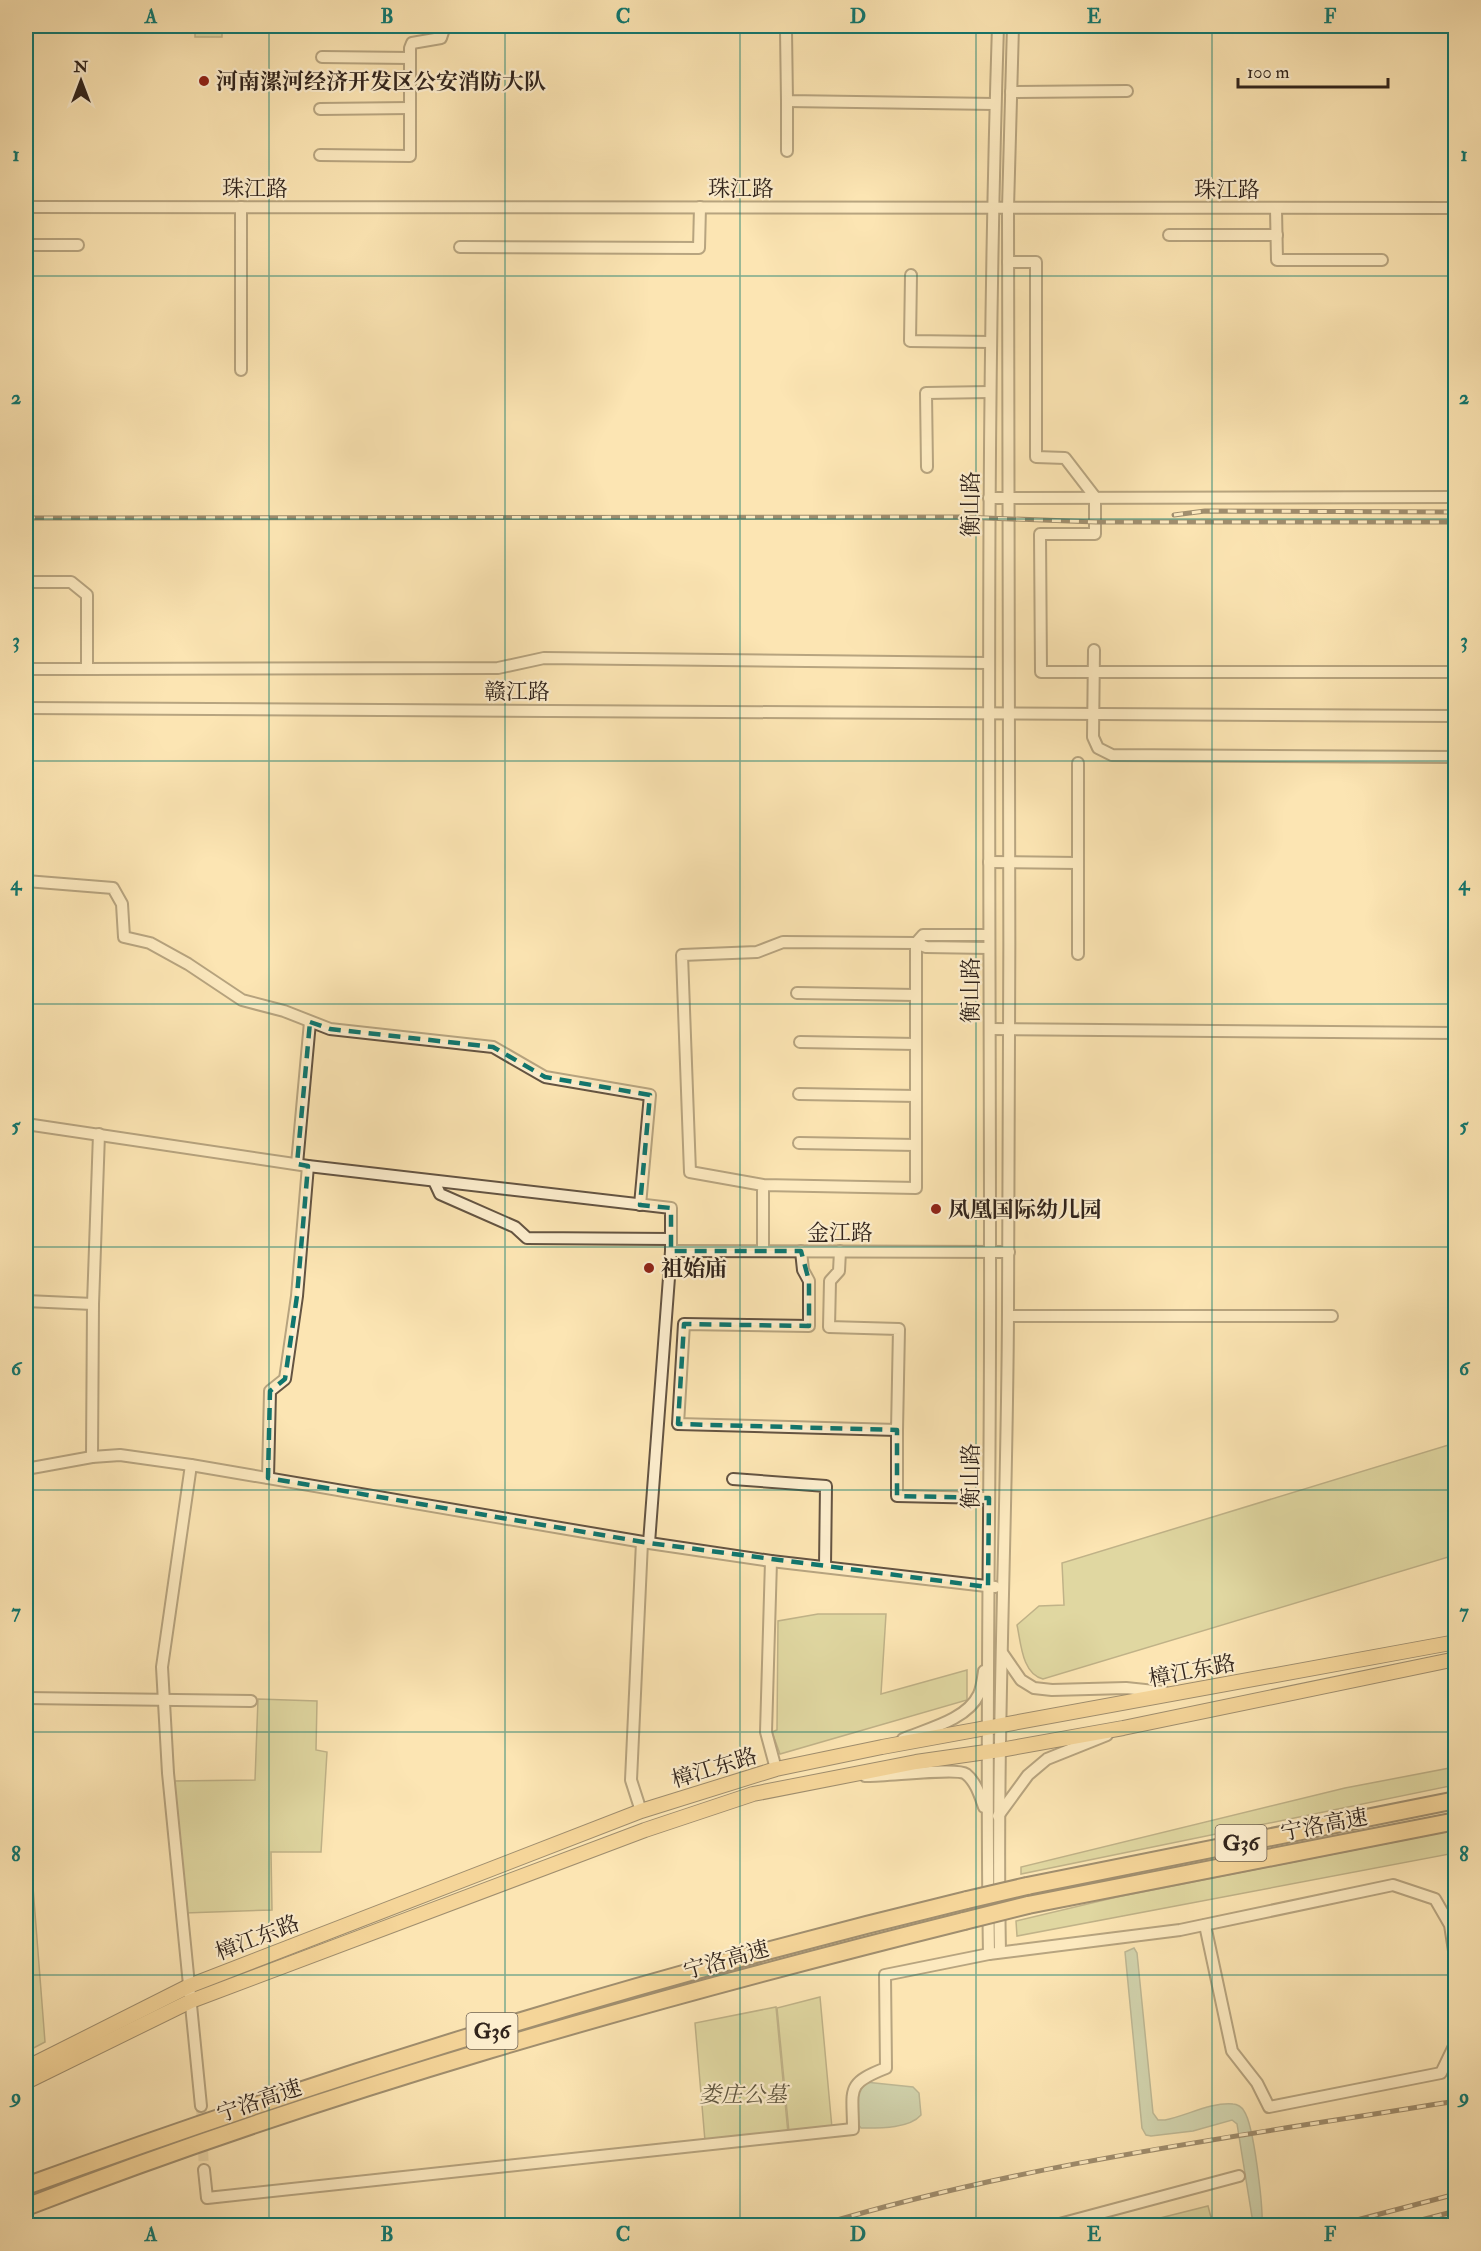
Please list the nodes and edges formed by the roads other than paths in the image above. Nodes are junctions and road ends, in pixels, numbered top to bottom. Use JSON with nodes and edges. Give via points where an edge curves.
{"nodes":[{"id":1,"x":445,"y":26,"type":"edge"},
{"id":2,"x":998,"y":26,"type":"edge"},
{"id":3,"x":1013,"y":26,"type":"edge"},
{"id":4,"x":786,"y":30,"type":"dead end"},
{"id":5,"x":322,"y":57,"type":"dead end"},
{"id":6,"x":410,"y":58,"type":"junction"},
{"id":7,"x":1127,"y":91,"type":"dead end"},
{"id":8,"x":1011,"y":92,"type":"junction"},
{"id":9,"x":787,"y":101,"type":"junction"},
{"id":10,"x":995,"y":104,"type":"junction"},
{"id":11,"x":410,"y":108,"type":"junction"},
{"id":12,"x":320,"y":109,"type":"dead end"},
{"id":13,"x":786,"y":152,"type":"dead end"},
{"id":14,"x":320,"y":155,"type":"dead end"},
{"id":15,"x":26,"y":207,"type":"edge"},
{"id":16,"x":241,"y":207,"type":"junction"},
{"id":17,"x":699,"y":207,"type":"junction"},
{"id":18,"x":992,"y":208,"type":"junction"},
{"id":19,"x":1008,"y":208,"type":"junction"},
{"id":20,"x":1276,"y":208,"type":"junction"},
{"id":21,"x":1455,"y":208,"type":"edge"},
{"id":22,"x":1169,"y":235,"type":"dead end"},
{"id":23,"x":1276,"y":235,"type":"junction"},
{"id":24,"x":26,"y":245,"type":"edge"},
{"id":25,"x":78,"y":245,"type":"dead end"},
{"id":26,"x":460,"y":247,"type":"dead end"},
{"id":27,"x":1382,"y":260,"type":"dead end"},
{"id":28,"x":1008,"y":261,"type":"junction"},
{"id":29,"x":911,"y":275,"type":"dead end"},
{"id":30,"x":990,"y":342,"type":"junction"},
{"id":31,"x":241,"y":370,"type":"dead end"},
{"id":32,"x":990,"y":392,"type":"junction"},
{"id":33,"x":927,"y":467,"type":"dead end"},
{"id":34,"x":1095,"y":497,"type":"junction"},
{"id":35,"x":1455,"y":497,"type":"edge"},
{"id":36,"x":989,"y":498,"type":"junction"},
{"id":37,"x":1008,"y":498,"type":"junction"},
{"id":38,"x":26,"y":582,"type":"edge"},
{"id":39,"x":1094,"y":650,"type":"dead end"},
{"id":40,"x":988,"y":663,"type":"junction"},
{"id":41,"x":26,"y":669,"type":"edge"},
{"id":42,"x":87,"y":669,"type":"junction"},
{"id":43,"x":1094,"y":672,"type":"junction"},
{"id":44,"x":1455,"y":672,"type":"edge"},
{"id":45,"x":26,"y":708,"type":"edge"},
{"id":46,"x":988,"y":713,"type":"junction"},
{"id":47,"x":1007,"y":713,"type":"junction"},
{"id":48,"x":1094,"y":715,"type":"junction"},
{"id":49,"x":1455,"y":716,"type":"edge"},
{"id":50,"x":1455,"y":757,"type":"edge"},
{"id":51,"x":1078,"y":763,"type":"dead end"},
{"id":52,"x":989,"y":862,"type":"junction"},
{"id":53,"x":1008,"y":862,"type":"junction"},
{"id":54,"x":1078,"y":863,"type":"junction"},
{"id":55,"x":26,"y":881,"type":"edge"},
{"id":56,"x":990,"y":935,"type":"junction"},
{"id":57,"x":916,"y":943,"type":"junction"},
{"id":58,"x":990,"y":948,"type":"junction"},
{"id":59,"x":1078,"y":954,"type":"dead end"},
{"id":60,"x":797,"y":993,"type":"dead end"},
{"id":61,"x":916,"y":995,"type":"junction"},
{"id":62,"x":310,"y":1022,"type":"junction"},
{"id":63,"x":990,"y":1029,"type":"junction"},
{"id":64,"x":1008,"y":1029,"type":"junction"},
{"id":65,"x":1455,"y":1033,"type":"edge"},
{"id":66,"x":800,"y":1042,"type":"dead end"},
{"id":67,"x":916,"y":1044,"type":"junction"},
{"id":68,"x":799,"y":1094,"type":"dead end"},
{"id":69,"x":916,"y":1096,"type":"junction"},
{"id":70,"x":26,"y":1124,"type":"edge"},
{"id":71,"x":99,"y":1134,"type":"junction"},
{"id":72,"x":799,"y":1143,"type":"dead end"},
{"id":73,"x":916,"y":1145,"type":"junction"},
{"id":74,"x":303,"y":1165,"type":"junction"},
{"id":75,"x":434,"y":1181,"type":"junction"},
{"id":76,"x":763,"y":1185,"type":"junction"},
{"id":77,"x":640,"y":1205,"type":"junction"},
{"id":78,"x":672,"y":1239,"type":"junction"},
{"id":79,"x":672,"y":1251,"type":"junction"},
{"id":80,"x":763,"y":1251,"type":"junction"},
{"id":81,"x":801,"y":1251,"type":"junction"},
{"id":82,"x":840,"y":1251,"type":"junction"},
{"id":83,"x":990,"y":1252,"type":"junction"},
{"id":84,"x":1009,"y":1252,"type":"junction"},
{"id":85,"x":26,"y":1301,"type":"edge"},
{"id":86,"x":93,"y":1304,"type":"junction"},
{"id":87,"x":1008,"y":1316,"type":"junction"},
{"id":88,"x":1332,"y":1316,"type":"dead end"},
{"id":89,"x":808,"y":1326,"type":"junction"},
{"id":90,"x":829,"y":1327,"type":"junction"},
{"id":91,"x":897,"y":1430,"type":"junction"},
{"id":92,"x":92,"y":1457,"type":"junction"},
{"id":93,"x":191,"y":1465,"type":"junction"},
{"id":94,"x":26,"y":1469,"type":"edge"},
{"id":95,"x":268,"y":1478,"type":"junction"},
{"id":96,"x":733,"y":1479,"type":"dead end"},
{"id":97,"x":990,"y":1498,"type":"junction"},
{"id":98,"x":646,"y":1542,"type":"junction"},
{"id":99,"x":771,"y":1561,"type":"junction"},
{"id":100,"x":825,"y":1567,"type":"junction"},
{"id":101,"x":988,"y":1587,"type":"junction"},
{"id":102,"x":1004,"y":1587,"type":"junction"},
{"id":103,"x":1455,"y":1642,"type":"edge"},
{"id":104,"x":988,"y":1653,"type":"junction"},
{"id":105,"x":1003,"y":1654,"type":"junction"},
{"id":106,"x":1455,"y":1659,"type":"edge"},
{"id":107,"x":1179,"y":1694,"type":"junction"},
{"id":108,"x":26,"y":1698,"type":"edge"},
{"id":109,"x":163,"y":1699,"type":"junction"},
{"id":110,"x":251,"y":1701,"type":"dead end"},
{"id":111,"x":995,"y":1728,"type":"junction"},
{"id":112,"x":1123,"y":1728,"type":"junction"},
{"id":113,"x":882,"y":1748,"type":"junction"},
{"id":114,"x":994,"y":1751,"type":"junction"},
{"id":115,"x":776,"y":1769,"type":"junction"},
{"id":116,"x":846,"y":1774,"type":"junction"},
{"id":117,"x":1455,"y":1800,"type":"edge"},
{"id":118,"x":641,"y":1811,"type":"junction"},
{"id":119,"x":986,"y":1813,"type":"junction"},
{"id":120,"x":998,"y":1816,"type":"junction"},
{"id":121,"x":1455,"y":1821,"type":"edge"},
{"id":122,"x":1205,"y":1925,"type":"junction"},
{"id":123,"x":994,"y":1953,"type":"junction"},
{"id":124,"x":1455,"y":1964,"type":"edge"},
{"id":125,"x":189,"y":1986,"type":"junction"},
{"id":126,"x":191,"y":2001,"type":"junction"},
{"id":127,"x":1455,"y":2042,"type":"edge"},
{"id":128,"x":26,"y":2068,"type":"edge"},
{"id":129,"x":26,"y":2082,"type":"edge"},
{"id":130,"x":201,"y":2106,"type":"tunnel mouth"},
{"id":131,"x":204,"y":2170,"type":"tunnel mouth"},
{"id":132,"x":1239,"y":2176,"type":"dead end"},
{"id":133,"x":26,"y":2186,"type":"edge"},
{"id":134,"x":26,"y":2207,"type":"edge"},
{"id":135,"x":1052,"y":2226,"type":"edge"}],
"edges":[{"from":1,"to":6,"type":"street","via":[[441,38],[412,43]]},
{"from":2,"to":10,"type":"street","name":"衡山路"},
{"from":3,"to":8,"type":"street","name":"衡山路"},
{"from":4,"to":9,"type":"street"},
{"from":5,"to":6,"type":"street"},
{"from":6,"to":11,"type":"street"},
{"from":7,"to":8,"type":"street"},
{"from":8,"to":19,"type":"street","name":"衡山路"},
{"from":9,"to":10,"type":"street"},
{"from":9,"to":13,"type":"street"},
{"from":10,"to":18,"type":"street","name":"衡山路"},
{"from":11,"to":12,"type":"street"},
{"from":11,"to":14,"type":"street","via":[[410,156]]},
{"from":15,"to":16,"type":"street","name":"珠江路"},
{"from":16,"to":17,"type":"street","name":"珠江路"},
{"from":16,"to":31,"type":"street"},
{"from":17,"to":18,"type":"street","name":"珠江路"},
{"from":17,"to":26,"type":"street","via":[[699,248]]},
{"from":18,"to":19,"type":"street","name":"珠江路"},
{"from":18,"to":30,"type":"street","name":"衡山路"},
{"from":19,"to":20,"type":"street","name":"珠江路"},
{"from":19,"to":28,"type":"street","name":"衡山路"},
{"from":20,"to":21,"type":"street","name":"珠江路"},
{"from":20,"to":23,"type":"street"},
{"from":22,"to":23,"type":"street"},
{"from":23,"to":27,"type":"street","via":[[1277,260]]},
{"from":24,"to":25,"type":"street"},
{"from":28,"to":34,"type":"street","via":[[1036,262],[1036,457],[1065,458]]},
{"from":28,"to":37,"type":"street","name":"衡山路"},
{"from":29,"to":30,"type":"street","via":[[910,341]]},
{"from":30,"to":32,"type":"street","name":"衡山路"},
{"from":32,"to":33,"type":"street","via":[[926,393]]},
{"from":32,"to":36,"type":"street","name":"衡山路"},
{"from":34,"to":35,"type":"street"},
{"from":34,"to":37,"type":"street"},
{"from":34,"to":43,"type":"street","via":[[1095,534],[1040,534],[1041,672]]},
{"from":36,"to":37,"type":"street"},
{"from":36,"to":40,"type":"street","name":"衡山路"},
{"from":37,"to":47,"type":"street","name":"衡山路"},
{"from":38,"to":42,"type":"street","via":[[71,582],[87,595]]},
{"from":39,"to":43,"type":"street"},
{"from":40,"to":42,"type":"street","via":[[544,658],[498,668]]},
{"from":40,"to":46,"type":"street","name":"衡山路"},
{"from":41,"to":42,"type":"street"},
{"from":43,"to":44,"type":"street"},
{"from":43,"to":48,"type":"street"},
{"from":45,"to":46,"type":"street","name":"赣江路"},
{"from":46,"to":47,"type":"street","name":"赣江路"},
{"from":46,"to":52,"type":"street","name":"衡山路"},
{"from":47,"to":48,"type":"street","name":"赣江路"},
{"from":47,"to":53,"type":"street","name":"衡山路"},
{"from":48,"to":49,"type":"street","name":"赣江路"},
{"from":48,"to":50,"type":"street","via":[[1093,736],[1098,748],[1112,755]]},
{"from":51,"to":54,"type":"street"},
{"from":52,"to":53,"type":"street"},
{"from":52,"to":56,"type":"street","name":"衡山路"},
{"from":53,"to":54,"type":"street"},
{"from":53,"to":64,"type":"street","name":"衡山路"},
{"from":54,"to":59,"type":"street"},
{"from":55,"to":62,"type":"street","via":[[113,888],[122,904],[124,937],[150,943],[242,1000]]},
{"from":56,"to":57,"type":"street","via":[[923,935]]},
{"from":56,"to":58,"type":"street","name":"衡山路"},
{"from":57,"to":58,"type":"street","via":[[926,947]]},
{"from":57,"to":61,"type":"street"},
{"from":57,"to":76,"type":"street","via":[[783,942],[757,952],[682,954],[690,1172]]},
{"from":58,"to":63,"type":"street","name":"衡山路"},
{"from":60,"to":61,"type":"street"},
{"from":61,"to":67,"type":"street"},
{"from":62,"to":74,"type":"street"},
{"from":62,"to":77,"type":"street","via":[[330,1029],[493,1047],[545,1077],[650,1095]]},
{"from":63,"to":64,"type":"street"},
{"from":63,"to":83,"type":"street","name":"衡山路"},
{"from":64,"to":65,"type":"street"},
{"from":64,"to":84,"type":"street","name":"衡山路"},
{"from":66,"to":67,"type":"street"},
{"from":67,"to":69,"type":"street"},
{"from":68,"to":69,"type":"street"},
{"from":69,"to":73,"type":"street"},
{"from":70,"to":71,"type":"street"},
{"from":71,"to":74,"type":"street"},
{"from":71,"to":86,"type":"street"},
{"from":72,"to":73,"type":"street"},
{"from":73,"to":76,"type":"street","via":[[916,1188]]},
{"from":74,"to":75,"type":"street"},
{"from":74,"to":95,"type":"street","via":[[297,1296],[285,1379],[270,1391]]},
{"from":75,"to":77,"type":"street"},
{"from":75,"to":78,"type":"street","via":[[440,1194],[515,1227],[527,1238]]},
{"from":76,"to":80,"type":"street"},
{"from":77,"to":78,"type":"street","via":[[672,1208]]},
{"from":78,"to":79,"type":"street"},
{"from":79,"to":80,"type":"street","name":"金江路"},
{"from":79,"to":98,"type":"street"},
{"from":80,"to":81,"type":"street","name":"金江路"},
{"from":81,"to":82,"type":"street","name":"金江路"},
{"from":81,"to":89,"type":"street","via":[[809,1281]]},
{"from":82,"to":83,"type":"street","name":"金江路"},
{"from":82,"to":90,"type":"street","via":[[839,1271],[830,1281]]},
{"from":83,"to":84,"type":"street","name":"金江路"},
{"from":83,"to":97,"type":"street","name":"衡山路"},
{"from":84,"to":87,"type":"street","name":"衡山路"},
{"from":85,"to":86,"type":"street"},
{"from":86,"to":92,"type":"street"},
{"from":87,"to":88,"type":"street"},
{"from":87,"to":102,"type":"street","name":"衡山路"},
{"from":89,"to":90,"type":"street"},
{"from":89,"to":91,"type":"street","via":[[684,1323],[678,1424]]},
{"from":90,"to":91,"type":"street","via":[[899,1329]]},
{"from":91,"to":97,"type":"street","via":[[897,1496]]},
{"from":92,"to":93,"type":"street","via":[[120,1455]]},
{"from":92,"to":94,"type":"street"},
{"from":93,"to":95,"type":"street"},
{"from":93,"to":109,"type":"street","via":[[162,1667]]},
{"from":95,"to":98,"type":"street"},
{"from":96,"to":100,"type":"street","via":[[826,1486]]},
{"from":97,"to":101,"type":"street","name":"衡山路"},
{"from":98,"to":99,"type":"street"},
{"from":98,"to":118,"type":"street","via":[[631,1780]]},
{"from":99,"to":100,"type":"street"},
{"from":99,"to":115,"type":"street","via":[[766,1732]]},
{"from":100,"to":101,"type":"street"},
{"from":101,"to":102,"type":"street"},
{"from":101,"to":104,"type":"street","name":"衡山路"},
{"from":102,"to":105,"type":"street","name":"衡山路"},
{"from":103,"to":107,"type":"main road","name":"樟江东路"},
{"from":104,"to":111,"type":"street","name":"衡山路"},
{"from":104,"to":113,"type":"street","via":[[979,1694],[971,1704],[952,1719]]},
{"from":105,"to":107,"type":"street","via":[[1021,1680],[1034,1688],[1126,1688]]},
{"from":105,"to":111,"type":"street","name":"衡山路"},
{"from":106,"to":112,"type":"main road","name":"樟江东路"},
{"from":107,"to":111,"type":"main road","name":"樟江东路"},
{"from":108,"to":109,"type":"street"},
{"from":109,"to":110,"type":"street"},
{"from":109,"to":125,"type":"street"},
{"from":111,"to":113,"type":"main road","name":"樟江东路"},
{"from":111,"to":114,"type":"street","name":"衡山路"},
{"from":112,"to":114,"type":"main road","name":"樟江东路"},
{"from":112,"to":120,"type":"street","via":[[1047,1760],[1028,1775]]},
{"from":113,"to":115,"type":"main road","name":"樟江东路"},
{"from":114,"to":116,"type":"main road","name":"樟江东路"},
{"from":114,"to":119,"type":"street","name":"衡山路"},
{"from":114,"to":120,"type":"street","name":"衡山路"},
{"from":115,"to":118,"type":"main road","name":"樟江东路"},
{"from":116,"to":119,"type":"street","via":[[887,1777],[955,1770],[966,1774],[976,1787]]},
{"from":116,"to":126,"type":"main road","name":"樟江东路","via":[[753,1794],[645,1830]]},
{"from":117,"to":133,"type":"highway","name":"宁洛高速","number":"G36","bridge":true,"via":[[1027,1886],[793,1942],[303,2090]]},
{"from":118,"to":125,"type":"main road","name":"樟江东路"},
{"from":119,"to":123,"type":"street","name":"衡山路"},
{"from":120,"to":123,"type":"street","name":"衡山路"},
{"from":121,"to":134,"type":"highway","name":"宁洛高速","number":"G36","bridge":true,"via":[[1028,1905],[800,1962],[485,2050],[308,2106]]},
{"from":122,"to":123,"type":"street"},
{"from":122,"to":124,"type":"street","via":[[1393,1885],[1435,1899],[1450,1925]]},
{"from":122,"to":127,"type":"street","via":[[1232,2051],[1257,2083],[1269,2108],[1441,2073]]},
{"from":123,"to":131,"type":"street","via":[[885,1975],[886,2068],[862,2077],[853,2089],[853,2129],[207,2198]]},
{"from":125,"to":126,"type":"street"},
{"from":125,"to":128,"type":"main road","name":"樟江东路"},
{"from":126,"to":129,"type":"main road","name":"樟江东路"},
{"from":126,"to":130,"type":"street"},
{"from":132,"to":135,"type":"street"}]}
